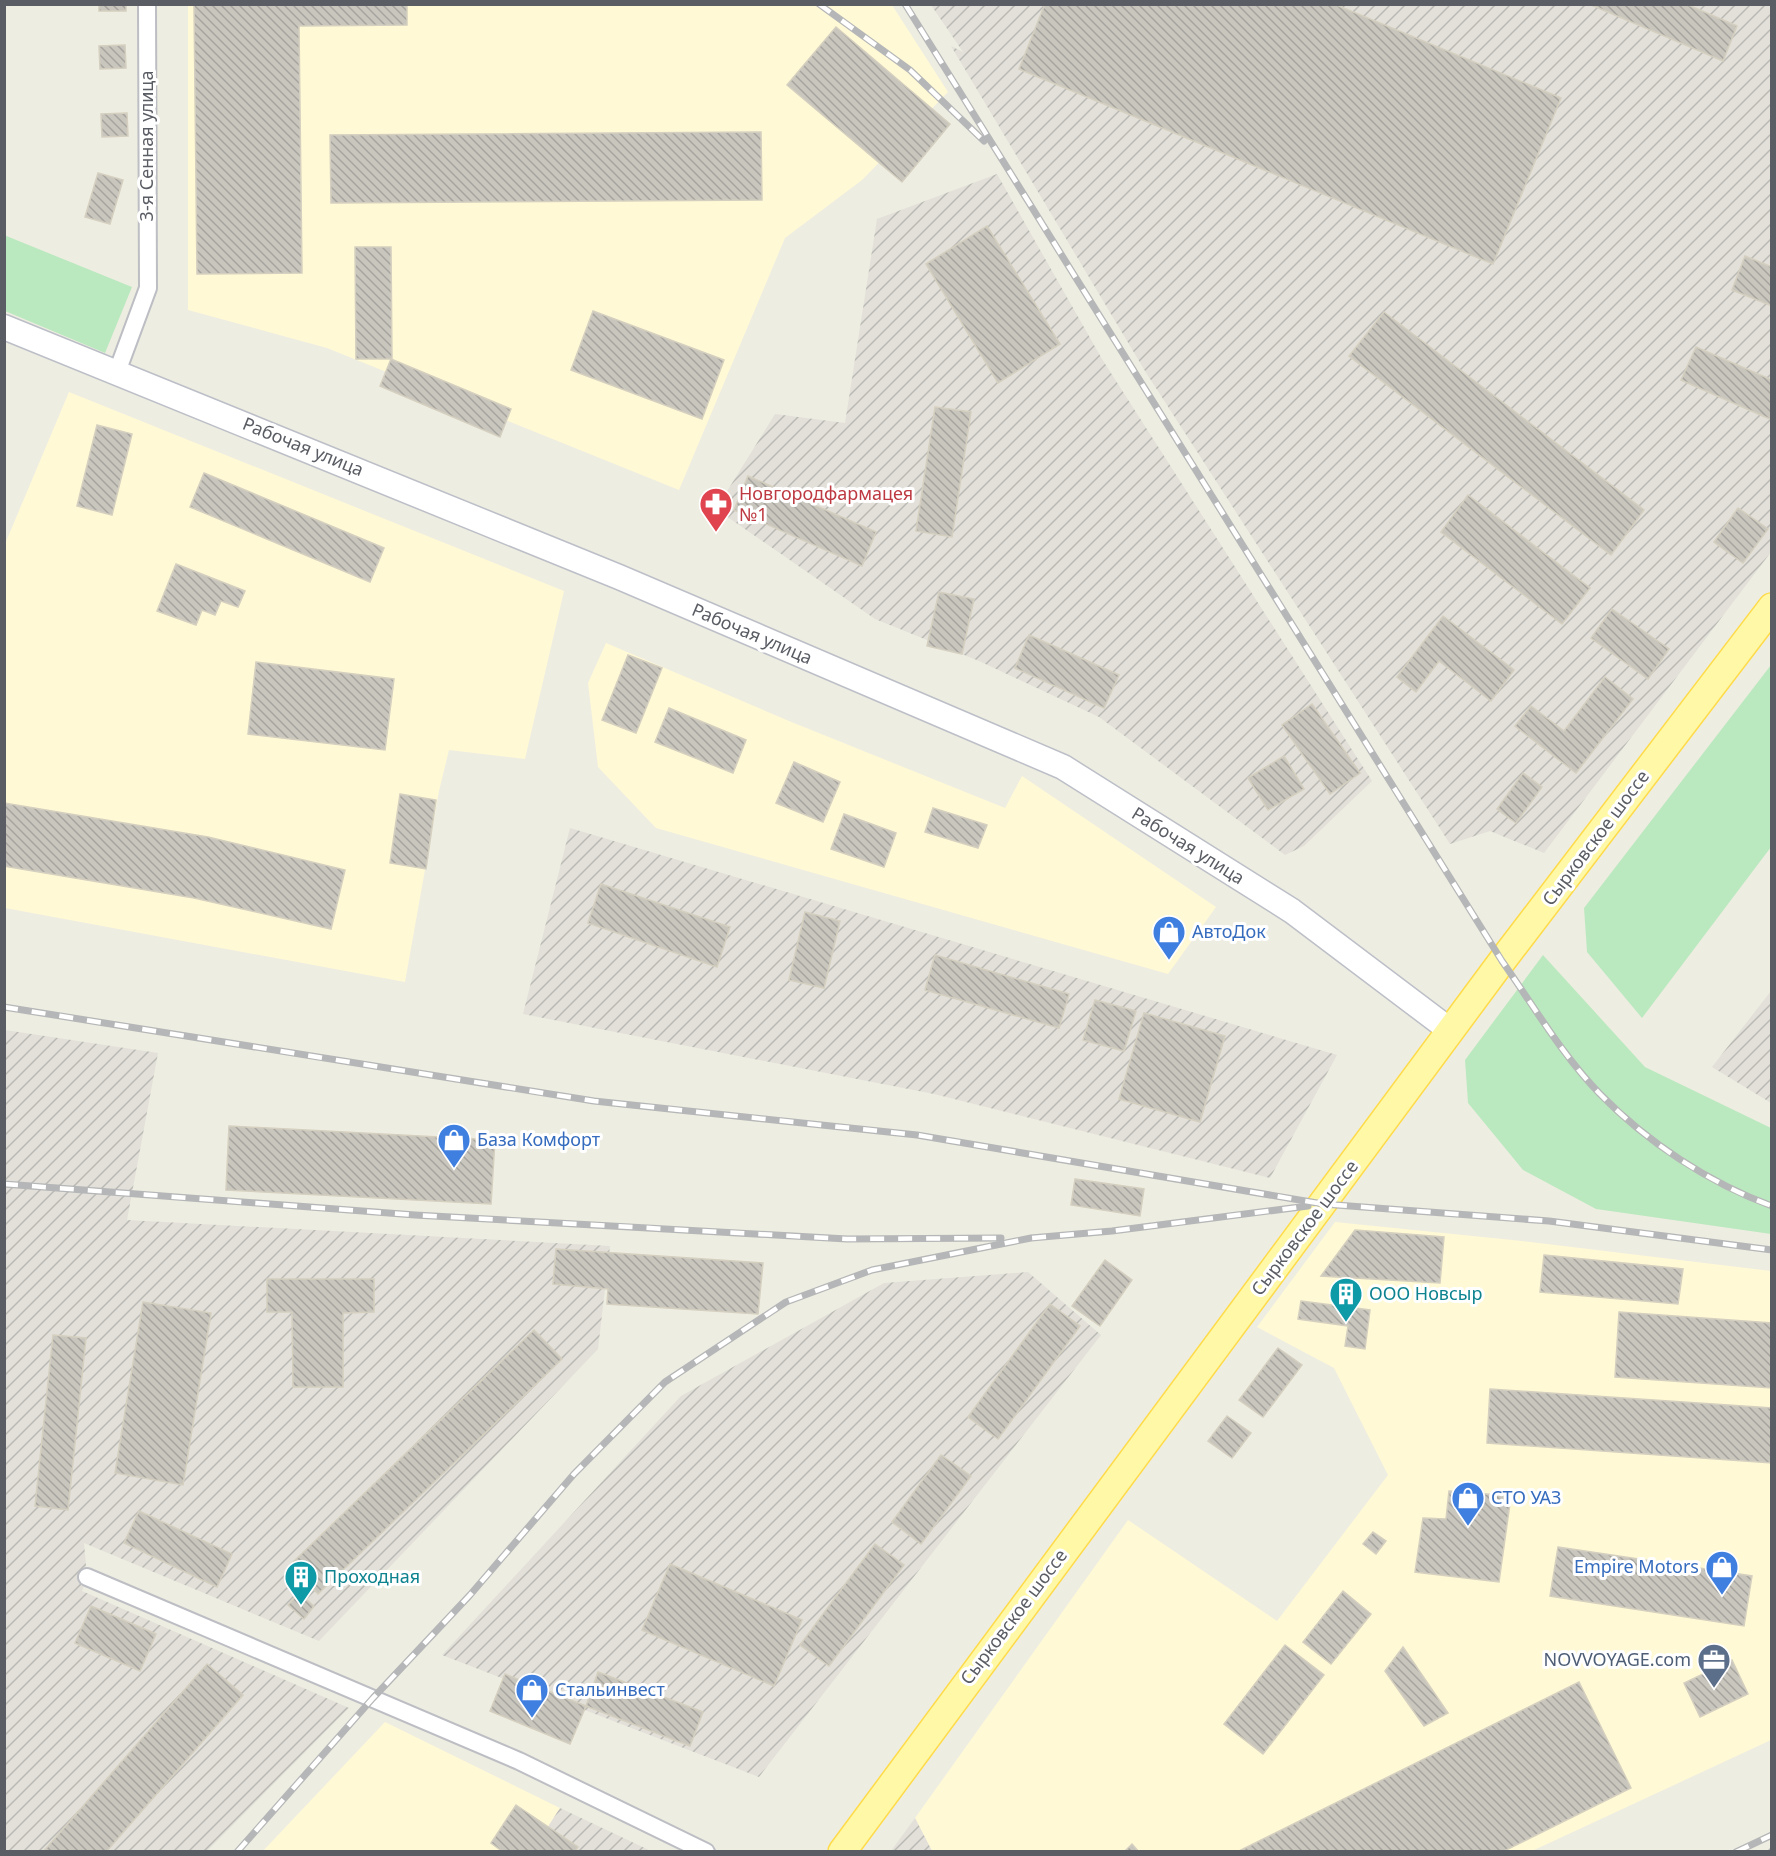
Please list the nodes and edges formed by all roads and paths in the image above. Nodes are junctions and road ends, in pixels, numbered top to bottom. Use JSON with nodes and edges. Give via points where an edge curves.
{"nodes":[{"id":1,"x":147,"y":4,"type":"edge"},
{"id":2,"x":4,"y":327,"type":"edge"},
{"id":3,"x":117,"y":372,"type":"junction"},
{"id":4,"x":1772,"y":607,"type":"edge"},
{"id":5,"x":1451,"y":1031,"type":"junction"},
{"id":6,"x":87,"y":1577,"type":"dead end"},
{"id":7,"x":706,"y":1851,"type":"edge"},
{"id":8,"x":842,"y":1851,"type":"edge"}],
"edges":[{"from":1,"to":3,"type":"street","name":"3-я Сенная улица","via":[[148,288]]},
{"from":2,"to":3,"type":"main road","name":"Рабочая улица"},
{"from":3,"to":5,"type":"main road","name":"Рабочая улица","via":[[619,577],[1063,767],[1292,911]]},
{"from":4,"to":5,"type":"main road","name":"Сырковское шоссе"},
{"from":5,"to":8,"type":"main road","name":"Сырковское шоссе"},
{"from":6,"to":7,"type":"street","via":[[519,1761]]}]}
